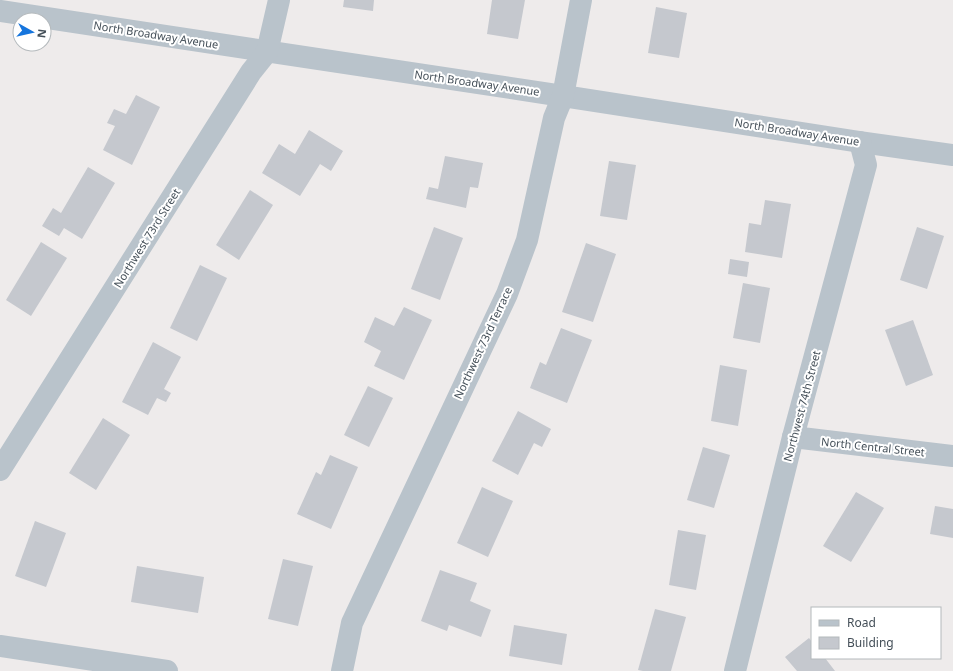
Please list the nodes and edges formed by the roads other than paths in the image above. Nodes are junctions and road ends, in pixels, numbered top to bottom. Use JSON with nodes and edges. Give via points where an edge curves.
{"nodes":[{"id":1,"x":279,"y":0,"type":"edge"},
{"id":2,"x":581,"y":0,"type":"edge"},
{"id":3,"x":0,"y":11,"type":"edge"},
{"id":4,"x":267,"y":52,"type":"junction"},
{"id":5,"x":564,"y":96,"type":"junction"},
{"id":6,"x":860,"y":142,"type":"junction"},
{"id":7,"x":953,"y":155,"type":"edge"},
{"id":8,"x":793,"y":438,"type":"junction"},
{"id":9,"x":953,"y":456,"type":"edge"},
{"id":10,"x":0,"y":470,"type":"edge"},
{"id":11,"x":0,"y":646,"type":"edge"},
{"id":12,"x":61,"y":663,"type":"edge"},
{"id":13,"x":166,"y":671,"type":"edge"},
{"id":14,"x":342,"y":671,"type":"edge"},
{"id":15,"x":735,"y":671,"type":"edge"}],
"edges":[{"from":1,"to":4,"type":"street","name":"Northwest 73rd Street"},
{"from":2,"to":5,"type":"street","name":"Northwest 73rd Terrace"},
{"from":3,"to":4,"type":"street","name":"North Broadway Avenue"},
{"from":4,"to":5,"type":"street","name":"North Broadway Avenue"},
{"from":4,"to":10,"type":"street","name":"Northwest 73rd Street","via":[[251,72]]},
{"from":5,"to":6,"type":"street","name":"North Broadway Avenue"},
{"from":5,"to":14,"type":"street","name":"Northwest 73rd Terrace","via":[[554,118],[527,240],[507,294],[352,623]]},
{"from":6,"to":7,"type":"street","name":"North Broadway Avenue"},
{"from":6,"to":8,"type":"street","name":"Northwest 74th Street","via":[[866,165]]},
{"from":8,"to":9,"type":"street","name":"North Central Street"},
{"from":8,"to":15,"type":"street","name":"Northwest 74th Street"},
{"from":11,"to":12,"type":"street"},
{"from":12,"to":13,"type":"street"}]}
